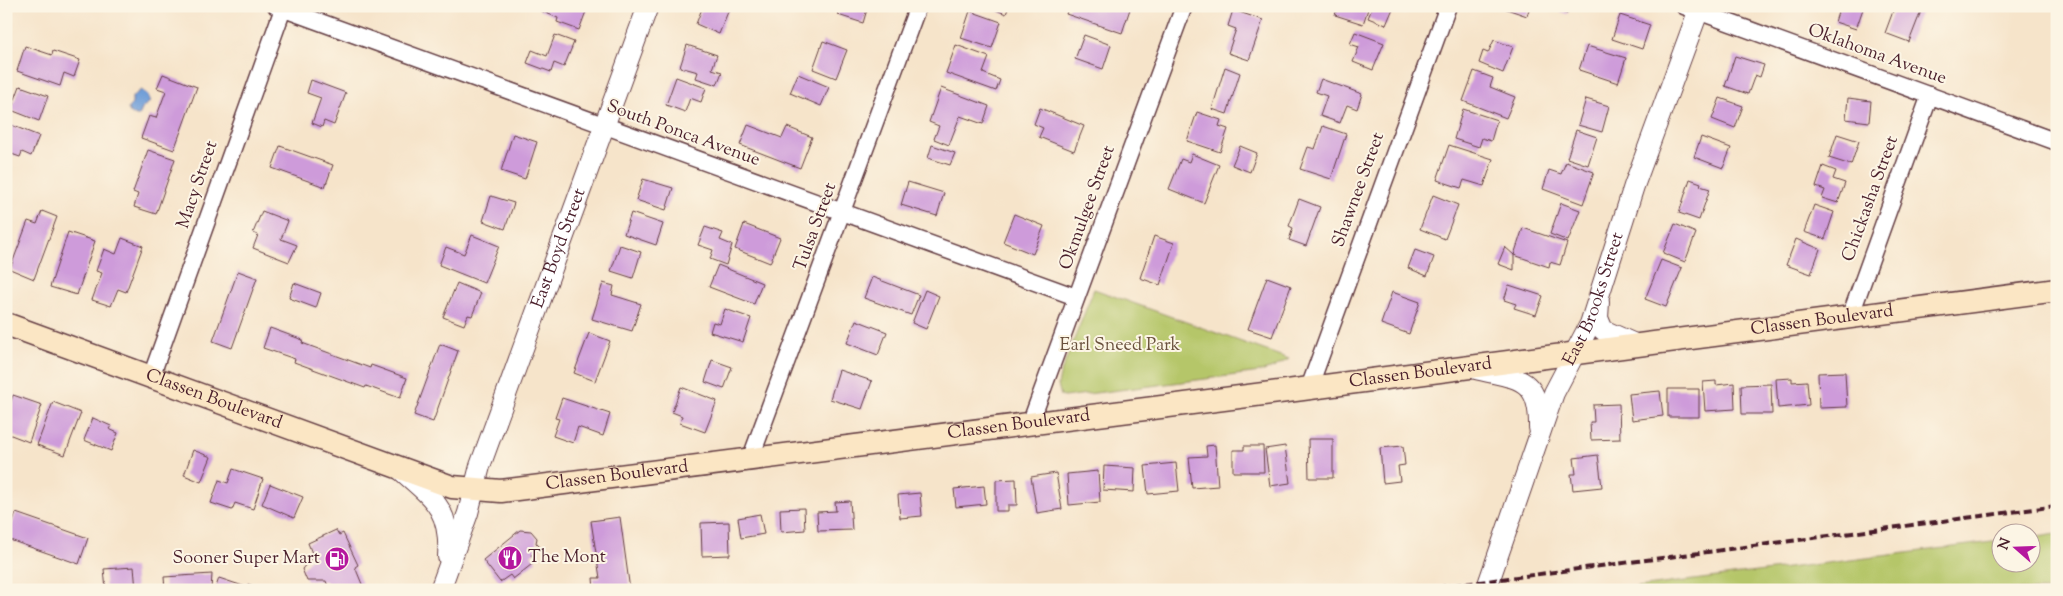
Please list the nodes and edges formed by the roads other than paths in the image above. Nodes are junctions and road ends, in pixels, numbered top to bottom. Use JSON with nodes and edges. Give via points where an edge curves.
{"nodes":[{"id":1,"x":648,"y":6,"type":"edge"},
{"id":2,"x":918,"y":6,"type":"edge"},
{"id":3,"x":1184,"y":6,"type":"edge"},
{"id":4,"x":1448,"y":6,"type":"edge"},
{"id":5,"x":281,"y":7,"type":"edge"},
{"id":6,"x":1694,"y":8,"type":"edge"},
{"id":7,"x":1930,"y":95,"type":"junction"},
{"id":8,"x":604,"y":126,"type":"junction"},
{"id":9,"x":2057,"y":142,"type":"edge"},
{"id":10,"x":842,"y":212,"type":"junction"},
{"id":11,"x":2057,"y":290,"type":"edge"},
{"id":12,"x":1600,"y":296,"type":"junction"},
{"id":13,"x":1076,"y":297,"type":"junction"},
{"id":14,"x":1850,"y":317,"type":"junction"},
{"id":15,"x":6,"y":324,"type":"edge"},
{"id":16,"x":17,"y":333,"type":"edge"},
{"id":17,"x":1637,"y":345,"type":"junction"},
{"id":18,"x":1576,"y":354,"type":"junction"},
{"id":19,"x":1470,"y":367,"type":"junction"},
{"id":20,"x":151,"y":377,"type":"junction"},
{"id":21,"x":1309,"y":388,"type":"junction"},
{"id":22,"x":1030,"y":424,"type":"junction"},
{"id":23,"x":1539,"y":432,"type":"junction"},
{"id":24,"x":750,"y":460,"type":"junction"},
{"id":25,"x":399,"y":468,"type":"junction"},
{"id":26,"x":474,"y":490,"type":"junction"},
{"id":27,"x":447,"y":569,"type":"junction"},
{"id":28,"x":440,"y":590,"type":"edge"},
{"id":29,"x":1486,"y":590,"type":"edge"}],
"edges":[{"from":1,"to":8,"type":"street","name":"East Boyd Street"},
{"from":2,"to":10,"type":"street","name":"Tulsa Street"},
{"from":3,"to":13,"type":"street","name":"Okmulgee Street"},
{"from":4,"to":21,"type":"street","name":"Shawnee Street"},
{"from":5,"to":8,"type":"street","name":"South Ponca Avenue"},
{"from":5,"to":20,"type":"street","name":"Macy Street"},
{"from":6,"to":7,"type":"street","name":"Oklahoma Avenue"},
{"from":6,"to":12,"type":"street","name":"East Brooks Street"},
{"from":7,"to":9,"type":"street","name":"Oklahoma Avenue"},
{"from":7,"to":14,"type":"street","name":"Chickasha Street"},
{"from":8,"to":10,"type":"street","name":"South Ponca Avenue"},
{"from":8,"to":26,"type":"street","name":"East Boyd Street"},
{"from":10,"to":13,"type":"street","name":"South Ponca Avenue"},
{"from":10,"to":24,"type":"street","name":"Tulsa Street"},
{"from":11,"to":14,"type":"main road","name":"Classen Boulevard"},
{"from":12,"to":17,"type":"street","via":[[1598,318],[1603,330]]},
{"from":12,"to":18,"type":"street","name":"East Brooks Street"},
{"from":13,"to":22,"type":"street","name":"Okmulgee Street"},
{"from":14,"to":17,"type":"main road","name":"Classen Boulevard"},
{"from":15,"to":16,"type":"main road","name":"Classen Boulevard"},
{"from":16,"to":20,"type":"main road","name":"Classen Boulevard"},
{"from":17,"to":18,"type":"main road","name":"Classen Boulevard"},
{"from":18,"to":19,"type":"main road","name":"Classen Boulevard"},
{"from":18,"to":23,"type":"street","name":"East Brooks Street","via":[[1554,393]]},
{"from":19,"to":21,"type":"main road","name":"Classen Boulevard"},
{"from":19,"to":23,"type":"street","via":[[1507,375],[1526,384],[1534,393],[1540,410]]},
{"from":20,"to":25,"type":"main road","name":"Classen Boulevard"},
{"from":21,"to":22,"type":"main road","name":"Classen Boulevard"},
{"from":22,"to":24,"type":"main road","name":"Classen Boulevard"},
{"from":23,"to":29,"type":"street","name":"East Brooks Street"},
{"from":24,"to":26,"type":"main road","name":"Classen Boulevard","via":[[501,491]]},
{"from":25,"to":26,"type":"main road","name":"Classen Boulevard","via":[[452,487]]},
{"from":25,"to":27,"type":"street","via":[[428,494],[444,514],[449,546]]},
{"from":26,"to":27,"type":"street","name":"East Boyd Street"},
{"from":27,"to":28,"type":"street"}]}
